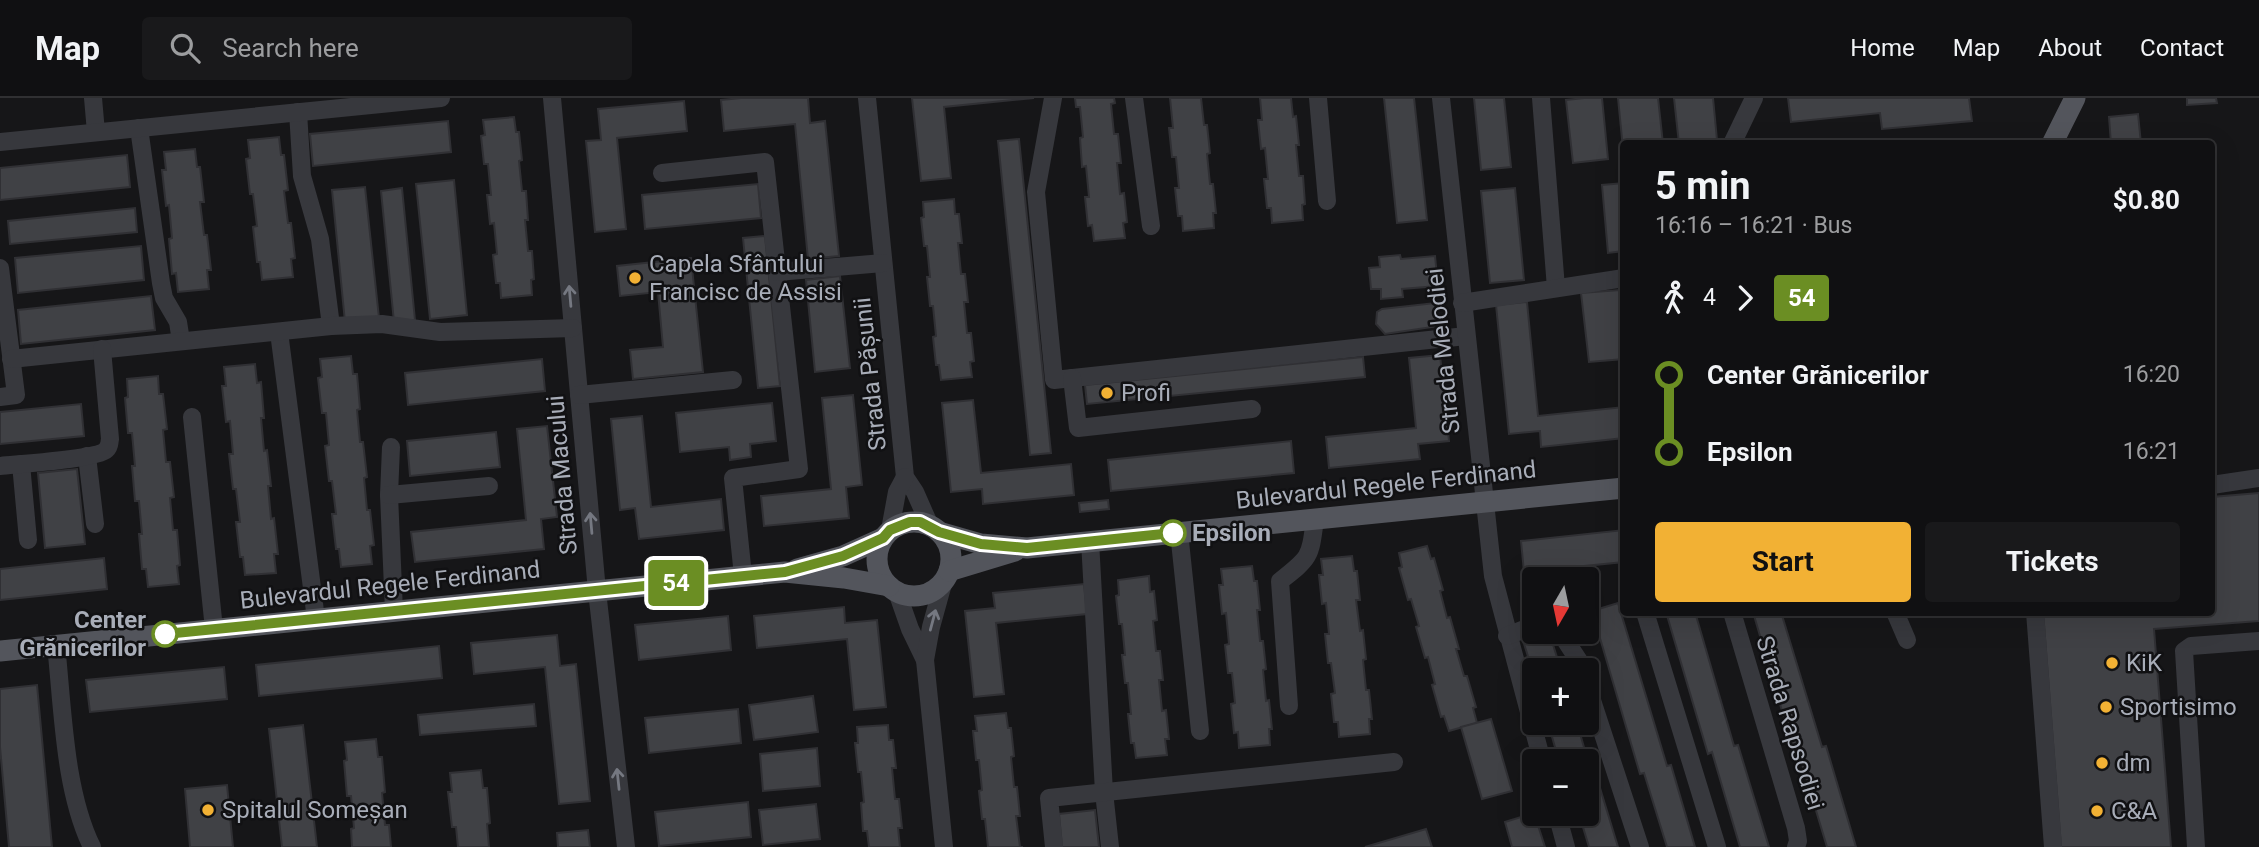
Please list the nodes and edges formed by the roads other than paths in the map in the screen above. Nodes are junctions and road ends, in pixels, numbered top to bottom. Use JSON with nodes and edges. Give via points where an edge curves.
{"nodes":[{"id":1,"x":93,"y":98,"type":"edge"},
{"id":2,"x":441,"y":98,"type":"edge"},
{"id":3,"x":552,"y":98,"type":"edge"},
{"id":4,"x":867,"y":98,"type":"edge"},
{"id":5,"x":1052,"y":98,"type":"edge"},
{"id":6,"x":1133,"y":98,"type":"edge"},
{"id":7,"x":1318,"y":98,"type":"edge"},
{"id":8,"x":1441,"y":98,"type":"edge"},
{"id":9,"x":1541,"y":98,"type":"edge"},
{"id":10,"x":1754,"y":98,"type":"edge"},
{"id":11,"x":2075,"y":98,"type":"edge"},
{"id":12,"x":334,"y":103,"type":"edge"},
{"id":13,"x":298,"y":112,"type":"junction"},
{"id":14,"x":139,"y":128,"type":"junction"},
{"id":15,"x":96,"y":132,"type":"junction"},
{"id":16,"x":1734,"y":140,"type":"edge"},
{"id":17,"x":2054,"y":140,"type":"edge"},
{"id":18,"x":0,"y":142,"type":"edge"},
{"id":19,"x":662,"y":173,"type":"dead end"},
{"id":20,"x":1327,"y":201,"type":"dead end"},
{"id":21,"x":1151,"y":226,"type":"dead end"},
{"id":22,"x":883,"y":263,"type":"junction"},
{"id":23,"x":0,"y":268,"type":"edge"},
{"id":24,"x":777,"y":272,"type":"junction"},
{"id":25,"x":1620,"y":279,"type":"edge"},
{"id":26,"x":1556,"y":288,"type":"junction"},
{"id":27,"x":1462,"y":303,"type":"junction"},
{"id":28,"x":331,"y":326,"type":"junction"},
{"id":29,"x":573,"y":328,"type":"junction"},
{"id":30,"x":279,"y":332,"type":"junction"},
{"id":31,"x":1466,"y":336,"type":"junction"},
{"id":32,"x":181,"y":341,"type":"junction"},
{"id":33,"x":102,"y":349,"type":"junction"},
{"id":34,"x":11,"y":359,"type":"junction"},
{"id":35,"x":1072,"y":378,"type":"junction"},
{"id":36,"x":733,"y":380,"type":"dead end"},
{"id":37,"x":579,"y":395,"type":"junction"},
{"id":38,"x":0,"y":397,"type":"edge"},
{"id":39,"x":1252,"y":409,"type":"dead end"},
{"id":40,"x":192,"y":417,"type":"dead end"},
{"id":41,"x":391,"y":447,"type":"dead end"},
{"id":42,"x":87,"y":456,"type":"junction"},
{"id":43,"x":21,"y":464,"type":"junction"},
{"id":44,"x":0,"y":466,"type":"edge"},
{"id":45,"x":905,"y":477,"type":"junction"},
{"id":46,"x":2259,"y":478,"type":"edge"},
{"id":47,"x":2215,"y":485,"type":"edge"},
{"id":48,"x":489,"y":486,"type":"dead end"},
{"id":49,"x":1620,"y":488,"type":"edge"},
{"id":50,"x":389,"y":495,"type":"junction"},
{"id":51,"x":1483,"y":502,"type":"junction"},
{"id":52,"x":1315,"y":519,"type":"junction"},
{"id":53,"x":94,"y":524,"type":"dead end"},
{"id":54,"x":935,"y":529,"type":"junction"},
{"id":55,"x":1179,"y":532,"type":"junction"},
{"id":56,"x":887,"y":534,"type":"junction"},
{"id":57,"x":28,"y":540,"type":"dead end"},
{"id":58,"x":1090,"y":541,"type":"junction"},
{"id":59,"x":1027,"y":548,"type":"junction"},
{"id":60,"x":785,"y":572,"type":"junction"},
{"id":61,"x":743,"y":576,"type":"junction"},
{"id":62,"x":947,"y":576,"type":"junction"},
{"id":63,"x":893,"y":589,"type":"junction"},
{"id":64,"x":597,"y":591,"type":"junction"},
{"id":65,"x":394,"y":611,"type":"junction"},
{"id":66,"x":1646,"y":616,"type":"edge"},
{"id":67,"x":1733,"y":616,"type":"edge"},
{"id":68,"x":1897,"y":616,"type":"edge"},
{"id":69,"x":2035,"y":616,"type":"edge"},
{"id":70,"x":316,"y":619,"type":"junction"},
{"id":71,"x":214,"y":629,"type":"junction"},
{"id":72,"x":1522,"y":630,"type":"edge"},
{"id":73,"x":1507,"y":636,"type":"junction"},
{"id":74,"x":1907,"y":640,"type":"dead end"},
{"id":75,"x":2259,"y":641,"type":"edge"},
{"id":76,"x":56,"y":645,"type":"junction"},
{"id":77,"x":0,"y":651,"type":"edge"},
{"id":78,"x":925,"y":660,"type":"junction"},
{"id":79,"x":1289,"y":706,"type":"dead end"},
{"id":80,"x":1599,"y":722,"type":"edge"},
{"id":81,"x":1200,"y":731,"type":"dead end"},
{"id":82,"x":1539,"y":749,"type":"edge"},
{"id":83,"x":1394,"y":762,"type":"dead end"},
{"id":84,"x":1104,"y":792,"type":"junction"},
{"id":85,"x":1560,"y":826,"type":"edge"},
{"id":86,"x":92,"y":847,"type":"edge"},
{"id":87,"x":626,"y":847,"type":"edge"},
{"id":88,"x":944,"y":847,"type":"edge"},
{"id":89,"x":1055,"y":847,"type":"edge"},
{"id":90,"x":1110,"y":847,"type":"edge"},
{"id":91,"x":1566,"y":847,"type":"edge"},
{"id":92,"x":1640,"y":847,"type":"edge"},
{"id":93,"x":1717,"y":847,"type":"edge"},
{"id":94,"x":1796,"y":847,"type":"edge"},
{"id":95,"x":2053,"y":847,"type":"edge"},
{"id":96,"x":2196,"y":847,"type":"edge"}],
"edges":[{"from":1,"to":15,"type":"street"},
{"from":2,"to":12,"type":"street"},
{"from":29,"to":3,"type":"street","name":"Strada Macului","one_way":true},
{"from":4,"to":22,"type":"street","name":"Strada Pășunii"},
{"from":5,"to":35,"type":"street","via":[[1036,192],[1054,380]]},
{"from":6,"to":21,"type":"street"},
{"from":7,"to":20,"type":"street"},
{"from":8,"to":27,"type":"street","name":"Strada Melodiei"},
{"from":9,"to":26,"type":"street"},
{"from":10,"to":16,"type":"street"},
{"from":11,"to":17,"type":"main road"},
{"from":12,"to":13,"type":"street"},
{"from":13,"to":14,"type":"street"},
{"from":13,"to":28,"type":"street","via":[[302,176],[320,239]]},
{"from":14,"to":15,"type":"street"},
{"from":14,"to":32,"type":"street","via":[[161,283]]},
{"from":15,"to":18,"type":"street"},
{"from":19,"to":24,"type":"street","via":[[765,162]]},
{"from":22,"to":24,"type":"street"},
{"from":22,"to":45,"type":"street","name":"Strada Pășunii"},
{"from":23,"to":34,"type":"street"},
{"from":24,"to":61,"type":"street","via":[[799,469],[733,478]]},
{"from":25,"to":26,"type":"street"},
{"from":26,"to":27,"type":"street"},
{"from":27,"to":31,"type":"street","name":"Strada Melodiei"},
{"from":28,"to":29,"type":"street","via":[[382,324],[440,332]]},
{"from":28,"to":30,"type":"street"},
{"from":29,"to":37,"type":"street","name":"Strada Macului"},
{"from":30,"to":32,"type":"street"},
{"from":30,"to":70,"type":"street"},
{"from":31,"to":35,"type":"street"},
{"from":31,"to":51,"type":"street","name":"Strada Melodiei"},
{"from":32,"to":33,"type":"street"},
{"from":33,"to":34,"type":"street"},
{"from":33,"to":42,"type":"street","via":[[109,447]]},
{"from":34,"to":38,"type":"street","via":[[16,395]]},
{"from":35,"to":39,"type":"street","via":[[1078,428]]},
{"from":36,"to":37,"type":"street"},
{"from":64,"to":37,"type":"street","name":"Strada Macului","one_way":true},
{"from":40,"to":71,"type":"street"},
{"from":41,"to":50,"type":"street"},
{"from":42,"to":43,"type":"street"},
{"from":42,"to":53,"type":"street"},
{"from":43,"to":44,"type":"street"},
{"from":43,"to":57,"type":"street"},
{"from":45,"to":54,"type":"street","name":"Strada Pășunii"},
{"from":45,"to":56,"type":"street","name":"Strada Pășunii"},
{"from":46,"to":47,"type":"street"},
{"from":48,"to":50,"type":"street"},
{"from":49,"to":51,"type":"main road","name":"Bulevardul Regele Ferdinand"},
{"from":50,"to":65,"type":"street"},
{"from":51,"to":52,"type":"main road","name":"Bulevardul Regele Ferdinand"},
{"from":51,"to":73,"type":"street","name":"Strada Melodiei"},
{"from":52,"to":55,"type":"main road","name":"Bulevardul Regele Ferdinand"},
{"from":52,"to":79,"type":"street","via":[[1310,552],[1280,581]]},
{"from":54,"to":56,"type":"main road","via":[[910,522]]},
{"from":54,"to":59,"type":"main road","name":"Bulevardul Regele Ferdinand","via":[[981,544]]},
{"from":54,"to":62,"type":"main road","via":[[950,550]]},
{"from":55,"to":58,"type":"main road","name":"Bulevardul Regele Ferdinand"},
{"from":55,"to":81,"type":"street"},
{"from":56,"to":60,"type":"main road","name":"Bulevardul Regele Ferdinand","via":[[843,556]]},
{"from":56,"to":63,"type":"main road","via":[[877,558],[878,568]]},
{"from":58,"to":59,"type":"main road","name":"Bulevardul Regele Ferdinand"},
{"from":58,"to":84,"type":"street"},
{"from":59,"to":62,"type":"main road","name":"Bulevardul Regele Ferdinand"},
{"from":60,"to":61,"type":"main road","name":"Bulevardul Regele Ferdinand"},
{"from":60,"to":63,"type":"main road","name":"Bulevardul Regele Ferdinand"},
{"from":61,"to":64,"type":"main road","name":"Bulevardul Regele Ferdinand"},
{"from":62,"to":63,"type":"main road","via":[[937,588],[918,596]]},
{"from":78,"to":62,"type":"street","one_way":true},
{"from":63,"to":78,"type":"street"},
{"from":64,"to":65,"type":"main road","name":"Bulevardul Regele Ferdinand"},
{"from":87,"to":64,"type":"street","name":"Strada Macului","one_way":true},
{"from":65,"to":70,"type":"main road","name":"Bulevardul Regele Ferdinand"},
{"from":66,"to":93,"type":"street"},
{"from":67,"to":94,"type":"street","name":"Strada Rapsodiei","via":[[1796,828]]},
{"from":68,"to":74,"type":"street"},
{"from":69,"to":95,"type":"street"},
{"from":70,"to":71,"type":"main road","name":"Bulevardul Regele Ferdinand"},
{"from":71,"to":76,"type":"main road","name":"Bulevardul Regele Ferdinand"},
{"from":72,"to":73,"type":"street"},
{"from":73,"to":82,"type":"street","name":"Strada Melodiei"},
{"from":75,"to":96,"type":"street","via":[[2191,646],[2184,651]]},
{"from":76,"to":77,"type":"main road","name":"Bulevardul Regele Ferdinand"},
{"from":76,"to":86,"type":"street","via":[[72,787]]},
{"from":78,"to":88,"type":"street"},
{"from":80,"to":92,"type":"street"},
{"from":83,"to":84,"type":"street"},
{"from":84,"to":89,"type":"street","via":[[1049,798]]},
{"from":84,"to":90,"type":"street"},
{"from":85,"to":91,"type":"street"}]}
